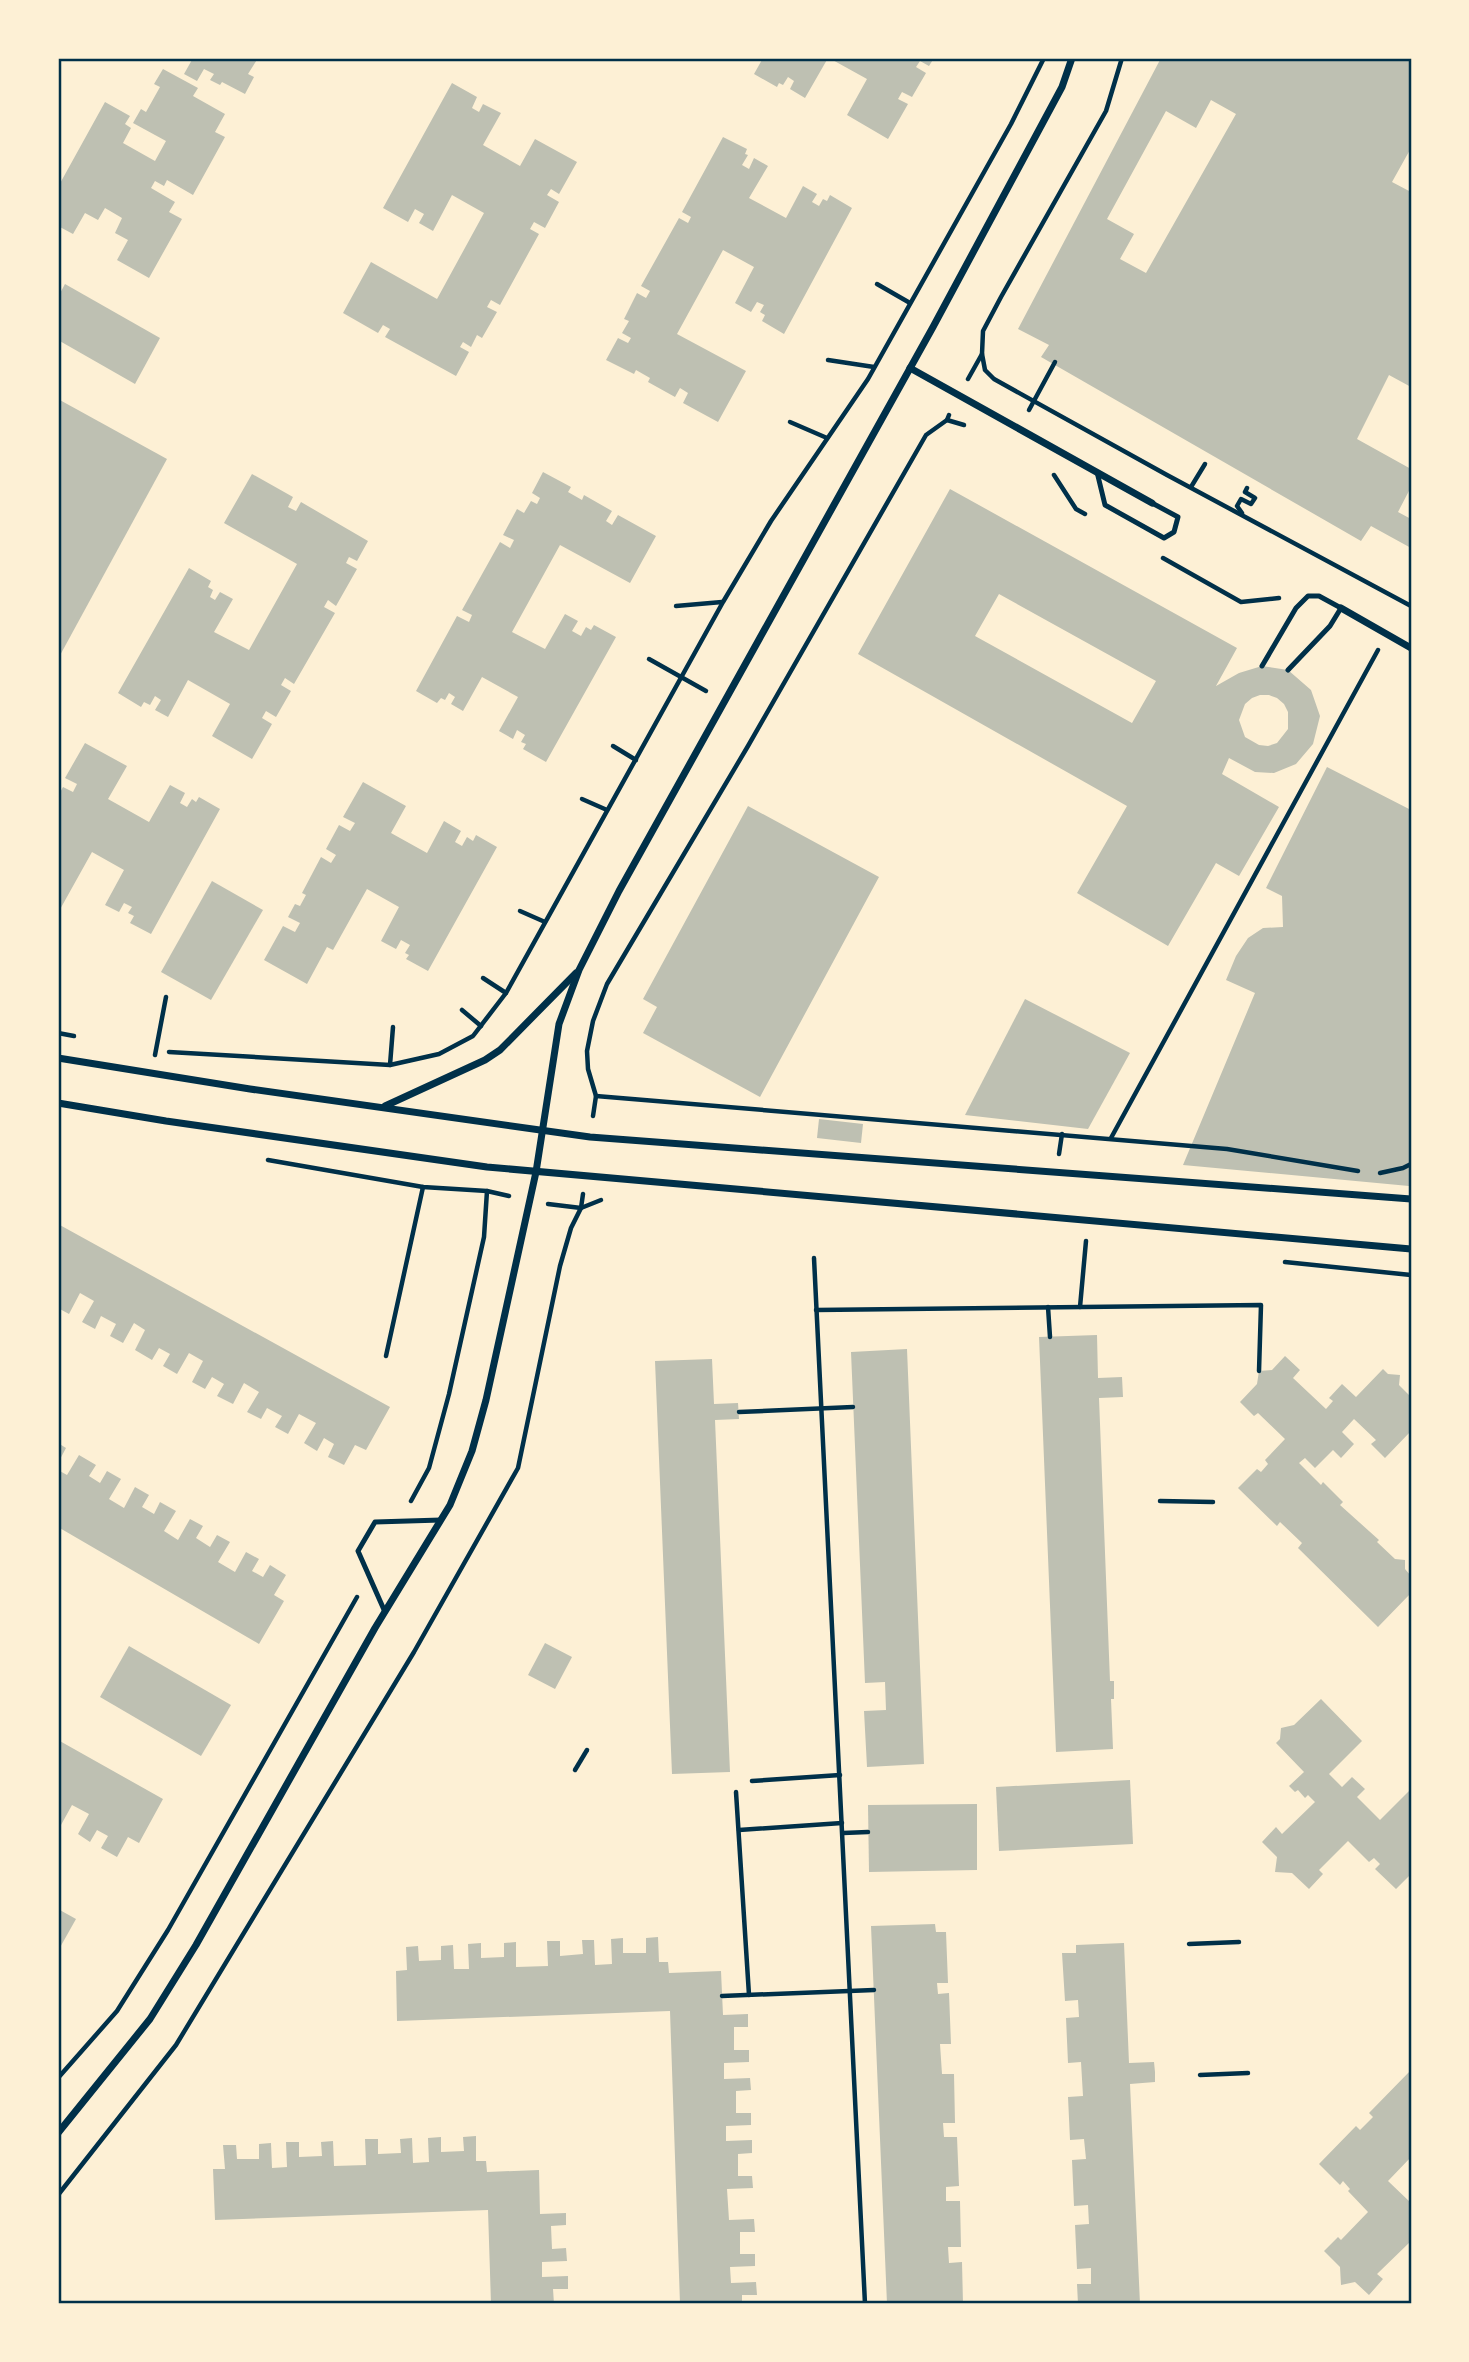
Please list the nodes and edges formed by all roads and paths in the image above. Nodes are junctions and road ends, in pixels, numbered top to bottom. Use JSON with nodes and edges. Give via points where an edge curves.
{"nodes":[{"id":1,"x":1044,"y":58,"type":"edge"},
{"id":2,"x":1072,"y":58,"type":"edge"},
{"id":3,"x":1122,"y":58,"type":"edge"},
{"id":4,"x":877,"y":284,"type":"dead end"},
{"id":5,"x":910,"y":303,"type":"junction"},
{"id":6,"x":982,"y":354,"type":"junction"},
{"id":7,"x":828,"y":360,"type":"dead end"},
{"id":8,"x":1055,"y":362,"type":"dead end"},
{"id":9,"x":874,"y":367,"type":"junction"},
{"id":10,"x":910,"y":368,"type":"junction"},
{"id":11,"x":1041,"y":390,"type":"dead end"},
{"id":12,"x":959,"y":395,"type":"junction"},
{"id":13,"x":790,"y":422,"type":"dead end"},
{"id":14,"x":827,"y":438,"type":"junction"},
{"id":15,"x":1205,"y":464,"type":"dead end"},
{"id":16,"x":1097,"y":472,"type":"junction"},
{"id":17,"x":1191,"y":487,"type":"junction"},
{"id":18,"x":1247,"y":488,"type":"dead end"},
{"id":19,"x":1152,"y":503,"type":"joint"},
{"id":20,"x":1244,"y":515,"type":"junction"},
{"id":21,"x":723,"y":602,"type":"junction"},
{"id":22,"x":676,"y":606,"type":"dead end"},
{"id":23,"x":1411,"y":606,"type":"edge"},
{"id":24,"x":1341,"y":608,"type":"junction"},
{"id":25,"x":1387,"y":634,"type":"junction"},
{"id":26,"x":1411,"y":648,"type":"edge"},
{"id":27,"x":649,"y":659,"type":"dead end"},
{"id":28,"x":1262,"y":666,"type":"dead end"},
{"id":29,"x":1288,"y":670,"type":"dead end"},
{"id":30,"x":682,"y":678,"type":"junction"},
{"id":31,"x":725,"y":702,"type":"junction"},
{"id":32,"x":613,"y":746,"type":"dead end"},
{"id":33,"x":636,"y":760,"type":"junction"},
{"id":34,"x":582,"y":799,"type":"dead end"},
{"id":35,"x":607,"y":810,"type":"junction"},
{"id":36,"x":520,"y":911,"type":"dead end"},
{"id":37,"x":545,"y":922,"type":"junction"},
{"id":38,"x":579,"y":970,"type":"junction"},
{"id":39,"x":483,"y":978,"type":"dead end"},
{"id":40,"x":506,"y":993,"type":"junction"},
{"id":41,"x":166,"y":997,"type":"dead end"},
{"id":42,"x":462,"y":1010,"type":"dead end"},
{"id":43,"x":481,"y":1026,"type":"junction"},
{"id":44,"x":393,"y":1027,"type":"dead end"},
{"id":45,"x":58,"y":1033,"type":"edge"},
{"id":46,"x":82,"y":1037,"type":"dead end"},
{"id":47,"x":143,"y":1048,"type":"dead end"},
{"id":48,"x":156,"y":1051,"type":"junction"},
{"id":49,"x":58,"y":1058,"type":"edge"},
{"id":50,"x":390,"y":1065,"type":"junction"},
{"id":51,"x":152,"y":1073,"type":"junction"},
{"id":52,"x":58,"y":1103,"type":"edge"},
{"id":53,"x":384,"y":1107,"type":"junction"},
{"id":54,"x":543,"y":1131,"type":"junction"},
{"id":55,"x":1111,"y":1139,"type":"junction"},
{"id":56,"x":1411,"y":1164,"type":"edge"},
{"id":57,"x":537,"y":1172,"type":"junction"},
{"id":58,"x":423,"y":1187,"type":"dead end"},
{"id":59,"x":486,"y":1191,"type":"dead end"},
{"id":60,"x":1411,"y":1199,"type":"edge"},
{"id":61,"x":581,"y":1208,"type":"dead end"},
{"id":62,"x":1088,"y":1219,"type":"junction"},
{"id":63,"x":1411,"y":1249,"type":"edge"},
{"id":64,"x":814,"y":1258,"type":"dead end"},
{"id":65,"x":1048,"y":1307,"type":"junction"},
{"id":66,"x":1080,"y":1307,"type":"junction"},
{"id":67,"x":816,"y":1310,"type":"junction"},
{"id":68,"x":1050,"y":1336,"type":"dead end"},
{"id":69,"x":386,"y":1356,"type":"dead end"},
{"id":70,"x":1259,"y":1371,"type":"dead end"},
{"id":71,"x":853,"y":1407,"type":"dead end"},
{"id":72,"x":821,"y":1408,"type":"junction"},
{"id":73,"x":739,"y":1412,"type":"dead end"},
{"id":74,"x":1160,"y":1501,"type":"dead end"},
{"id":75,"x":1213,"y":1502,"type":"dead end"},
{"id":76,"x":441,"y":1520,"type":"junction"},
{"id":77,"x":400,"y":1521,"type":"junction"},
{"id":78,"x":369,"y":1576,"type":"junction"},
{"id":79,"x":385,"y":1612,"type":"junction"},
{"id":80,"x":587,"y":1750,"type":"dead end"},
{"id":81,"x":575,"y":1770,"type":"dead end"},
{"id":82,"x":840,"y":1775,"type":"junction"},
{"id":83,"x":752,"y":1781,"type":"dead end"},
{"id":84,"x":736,"y":1792,"type":"dead end"},
{"id":85,"x":842,"y":1823,"type":"junction"},
{"id":86,"x":739,"y":1830,"type":"junction"},
{"id":87,"x":868,"y":1832,"type":"dead end"},
{"id":88,"x":843,"y":1833,"type":"junction"},
{"id":89,"x":1239,"y":1942,"type":"dead end"},
{"id":90,"x":1189,"y":1944,"type":"dead end"},
{"id":91,"x":874,"y":1990,"type":"dead end"},
{"id":92,"x":851,"y":1991,"type":"junction"},
{"id":93,"x":749,"y":1995,"type":"junction"},
{"id":94,"x":722,"y":1996,"type":"dead end"},
{"id":95,"x":1248,"y":2073,"type":"dead end"},
{"id":96,"x":1199,"y":2075,"type":"dead end"},
{"id":97,"x":58,"y":2078,"type":"edge"},
{"id":98,"x":58,"y":2133,"type":"edge"},
{"id":99,"x":58,"y":2195,"type":"edge"},
{"id":100,"x":865,"y":2304,"type":"edge"}],
"edges":[{"from":1,"to":5,"type":"path"},
{"from":2,"to":10,"type":"street","via":[[1062,88]]},
{"from":3,"to":6,"type":"path","via":[[1105,111],[983,331]]},
{"from":4,"to":5,"type":"path"},
{"from":5,"to":9,"type":"path"},
{"from":6,"to":12,"type":"path"},
{"from":6,"to":17,"type":"path","via":[[985,370],[994,379]]},
{"from":7,"to":9,"type":"path"},
{"from":8,"to":11,"type":"path"},
{"from":9,"to":14,"type":"path"},
{"from":10,"to":12,"type":"street"},
{"from":10,"to":31,"type":"street"},
{"from":12,"to":16,"type":"street"},
{"from":12,"to":55,"type":"path","via":[[947,420],[926,435],[607,984],[593,1021],[588,1069],[596,1096]]},
{"from":13,"to":14,"type":"path"},
{"from":14,"to":21,"type":"path"},
{"from":15,"to":17,"type":"path"},
{"from":16,"to":19,"type":"street"},
{"from":16,"to":19,"type":"lane","via":[[1105,505],[1164,538],[1174,532],[1178,517]]},
{"from":17,"to":20,"type":"path"},
{"from":18,"to":20,"type":"path","via":[[1245,492],[1255,498],[1251,504],[1241,499],[1237,506]]},
{"from":20,"to":23,"type":"path"},
{"from":21,"to":22,"type":"path"},
{"from":21,"to":30,"type":"path"},
{"from":24,"to":25,"type":"street"},
{"from":24,"to":28,"type":"lane","via":[[1319,596],[1308,596]]},
{"from":24,"to":29,"type":"lane"},
{"from":25,"to":26,"type":"street"},
{"from":25,"to":55,"type":"path"},
{"from":27,"to":30,"type":"path"},
{"from":30,"to":31,"type":"path"},
{"from":30,"to":33,"type":"path"},
{"from":31,"to":38,"type":"street"},
{"from":32,"to":33,"type":"path"},
{"from":33,"to":35,"type":"path"},
{"from":34,"to":35,"type":"path"},
{"from":35,"to":37,"type":"path"},
{"from":36,"to":37,"type":"path"},
{"from":37,"to":40,"type":"path"},
{"from":38,"to":53,"type":"street","via":[[500,1050]]},
{"from":38,"to":54,"type":"street","via":[[559,1024]]},
{"from":39,"to":40,"type":"path"},
{"from":40,"to":43,"type":"path"},
{"from":41,"to":48,"type":"path"},
{"from":42,"to":43,"type":"path"},
{"from":43,"to":50,"type":"path","via":[[473,1037],[439,1054]]},
{"from":44,"to":50,"type":"path"},
{"from":45,"to":46,"type":"path"},
{"from":47,"to":48,"type":"path"},
{"from":48,"to":50,"type":"path"},
{"from":48,"to":51,"type":"path"},
{"from":49,"to":51,"type":"street"},
{"from":51,"to":53,"type":"street"},
{"from":52,"to":57,"type":"street"},
{"from":53,"to":54,"type":"street"},
{"from":54,"to":57,"type":"street"},
{"from":54,"to":60,"type":"street"},
{"from":55,"to":56,"type":"path","via":[[1227,1149],[1370,1173]]},
{"from":57,"to":62,"type":"street"},
{"from":57,"to":76,"type":"street","via":[[486,1400],[471,1451]]},
{"from":58,"to":69,"type":"path"},
{"from":59,"to":77,"type":"path","via":[[484,1237],[449,1394],[429,1468]]},
{"from":61,"to":99,"type":"path","via":[[561,1266],[518,1468],[414,1652],[176,2045]]},
{"from":62,"to":63,"type":"street"},
{"from":62,"to":66,"type":"path"},
{"from":64,"to":67,"type":"path"},
{"from":65,"to":66,"type":"path"},
{"from":65,"to":67,"type":"path"},
{"from":65,"to":68,"type":"path"},
{"from":66,"to":70,"type":"path","via":[[1261,1305]]},
{"from":67,"to":72,"type":"path"},
{"from":71,"to":72,"type":"path"},
{"from":72,"to":73,"type":"path"},
{"from":72,"to":82,"type":"path"},
{"from":74,"to":75,"type":"path"},
{"from":76,"to":77,"type":"lane"},
{"from":76,"to":79,"type":"street"},
{"from":77,"to":78,"type":"lane","via":[[375,1522],[358,1551]]},
{"from":78,"to":79,"type":"lane"},
{"from":78,"to":97,"type":"path","via":[[168,1930],[117,2011]]},
{"from":79,"to":98,"type":"street","via":[[150,2018]]},
{"from":80,"to":81,"type":"path"},
{"from":82,"to":83,"type":"path"},
{"from":82,"to":85,"type":"path"},
{"from":84,"to":86,"type":"path"},
{"from":85,"to":86,"type":"path"},
{"from":85,"to":88,"type":"path"},
{"from":86,"to":93,"type":"path"},
{"from":87,"to":88,"type":"path"},
{"from":88,"to":92,"type":"path"},
{"from":89,"to":90,"type":"path"},
{"from":91,"to":92,"type":"path"},
{"from":92,"to":93,"type":"path"},
{"from":92,"to":100,"type":"path"},
{"from":93,"to":94,"type":"path"},
{"from":95,"to":96,"type":"path"}]}
